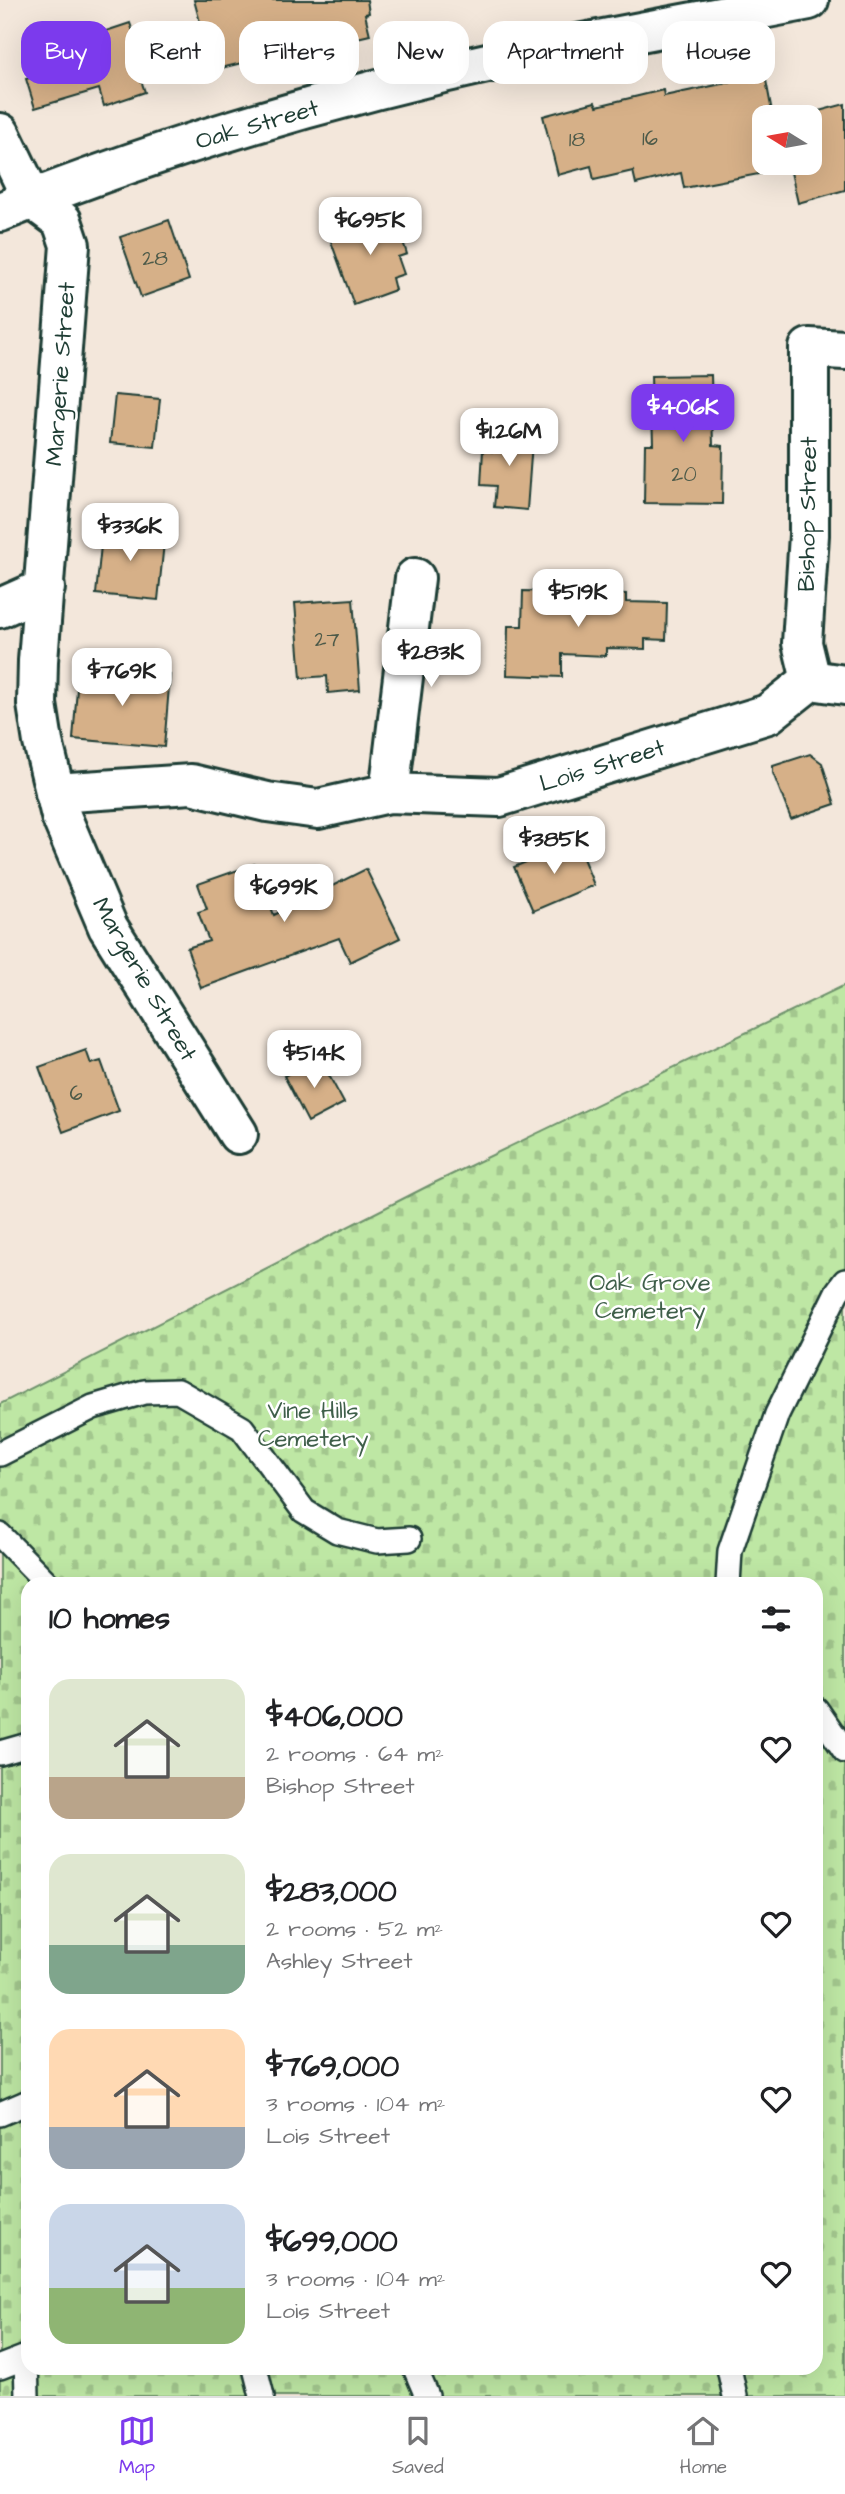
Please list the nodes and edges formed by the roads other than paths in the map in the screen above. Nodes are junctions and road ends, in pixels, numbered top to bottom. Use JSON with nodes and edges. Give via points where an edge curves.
{"nodes":[{"id":1,"x":809,"y":0,"type":"edge"},
{"id":2,"x":0,"y":133,"type":"edge"},
{"id":3,"x":16,"y":206,"type":"edge"},
{"id":4,"x":827,"y":349,"type":"edge"},
{"id":5,"x":415,"y":578,"type":"dead end"},
{"id":6,"x":45,"y":587,"type":"junction"},
{"id":7,"x":0,"y":608,"type":"edge"},
{"id":8,"x":828,"y":683,"type":"edge"},
{"id":9,"x":55,"y":793,"type":"junction"},
{"id":10,"x":389,"y":793,"type":"junction"},
{"id":11,"x":238,"y":1134,"type":"dead end"},
{"id":12,"x":845,"y":1281,"type":"edge"},
{"id":13,"x":0,"y":1454,"type":"edge"},
{"id":14,"x":0,"y":1535,"type":"edge"},
{"id":15,"x":409,"y":1539,"type":"dead end"},
{"id":16,"x":41,"y":1577,"type":"edge"},
{"id":17,"x":728,"y":1577,"type":"edge"},
{"id":18,"x":823,"y":1719,"type":"edge"},
{"id":19,"x":21,"y":1747,"type":"edge"},
{"id":20,"x":845,"y":1751,"type":"edge"},
{"id":21,"x":0,"y":1753,"type":"edge"},
{"id":22,"x":21,"y":2105,"type":"edge"},
{"id":23,"x":0,"y":2114,"type":"edge"},
{"id":24,"x":21,"y":2358,"type":"edge"},
{"id":25,"x":0,"y":2367,"type":"edge"},
{"id":26,"x":27,"y":2375,"type":"edge"},
{"id":27,"x":258,"y":2375,"type":"edge"},
{"id":28,"x":418,"y":2375,"type":"edge"},
{"id":29,"x":730,"y":2375,"type":"edge"},
{"id":30,"x":27,"y":2396,"type":"edge"},
{"id":31,"x":262,"y":2396,"type":"edge"},
{"id":32,"x":428,"y":2396,"type":"edge"},
{"id":33,"x":735,"y":2396,"type":"edge"}],
"edges":[{"from":1,"to":3,"type":"street","name":"Oak Street","via":[[528,54],[395,86],[157,154]]},
{"from":2,"to":3,"type":"street","name":"Margerie Street"},
{"from":3,"to":6,"type":"street","name":"Margerie Street","via":[[62,221],[70,245]]},
{"from":4,"to":8,"type":"street","name":"Bishop Street","via":[[802,643]]},
{"from":5,"to":10,"type":"street"},
{"from":6,"to":7,"type":"street"},
{"from":6,"to":9,"type":"street","name":"Margerie Street","via":[[37,704]]},
{"from":8,"to":10,"type":"street","name":"Lois Street","via":[[768,714],[499,797]]},
{"from":9,"to":10,"type":"street","name":"Lois Street","via":[[191,784],[318,809]]},
{"from":9,"to":11,"type":"street","name":"Margerie Street","via":[[108,927]]},
{"from":12,"to":17,"type":"lane","via":[[776,1414],[730,1551]]},
{"from":13,"to":15,"type":"lane","via":[[93,1407],[144,1392],[178,1391],[242,1428],[304,1511],[337,1531],[377,1541]]},
{"from":14,"to":16,"type":"lane"},
{"from":18,"to":20,"type":"lane"},
{"from":19,"to":21,"type":"lane"},
{"from":22,"to":23,"type":"lane"},
{"from":24,"to":25,"type":"lane"},
{"from":26,"to":30,"type":"lane"},
{"from":27,"to":31,"type":"lane"},
{"from":28,"to":32,"type":"lane"},
{"from":29,"to":33,"type":"lane"}]}
